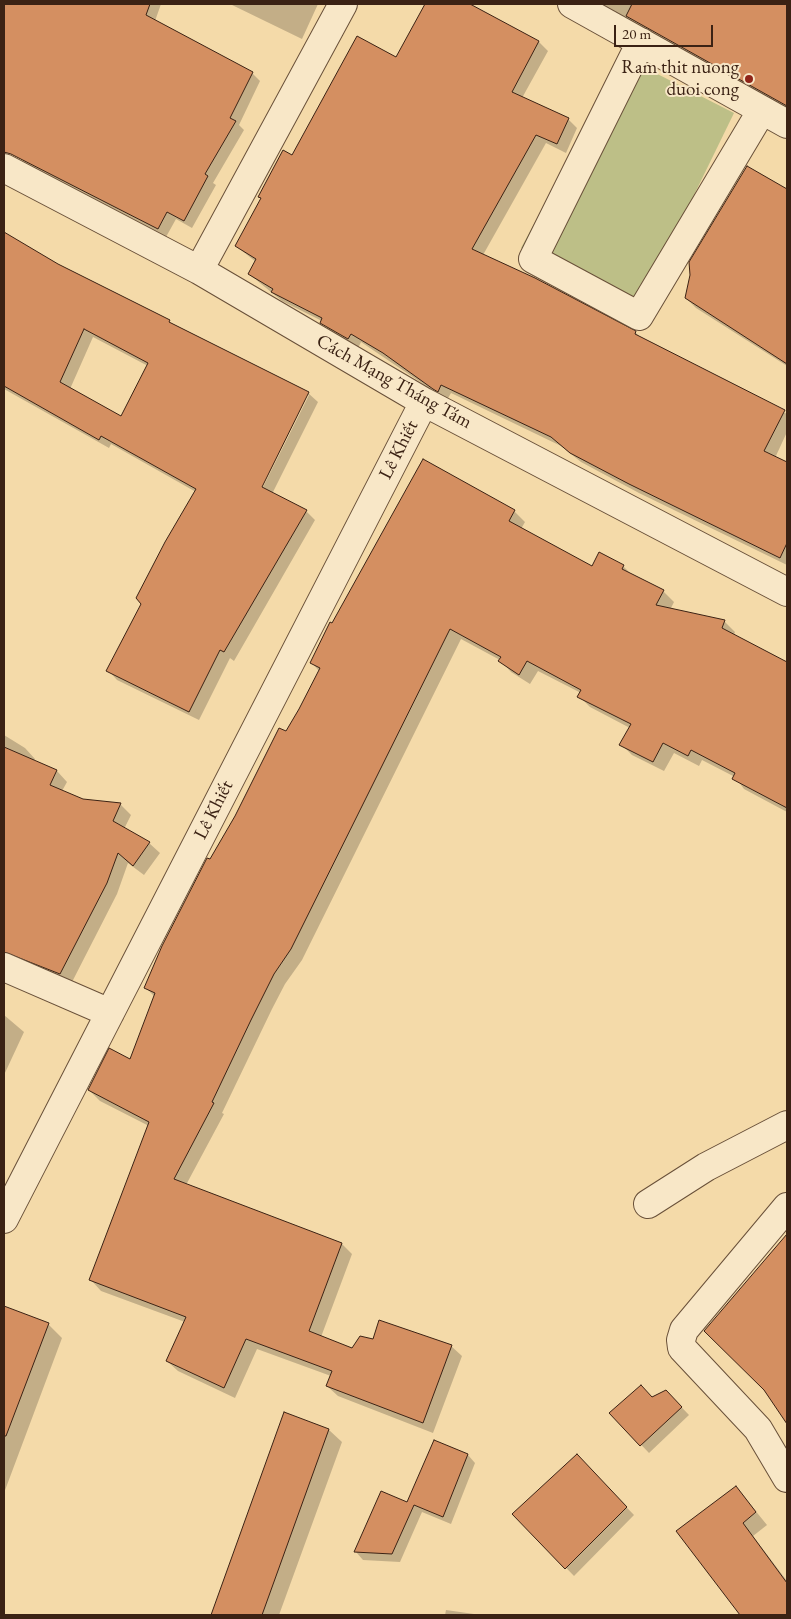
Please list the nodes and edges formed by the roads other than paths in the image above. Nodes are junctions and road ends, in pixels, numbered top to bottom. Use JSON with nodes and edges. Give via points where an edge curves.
{"nodes":[{"id":1,"x":342,"y":4,"type":"edge"},
{"id":2,"x":572,"y":4,"type":"edge"},
{"id":3,"x":641,"y":42,"type":"junction"},
{"id":4,"x":762,"y":110,"type":"junction"},
{"id":5,"x":787,"y":124,"type":"edge"},
{"id":6,"x":4,"y":168,"type":"edge"},
{"id":7,"x":199,"y":270,"type":"junction"},
{"id":8,"x":424,"y":402,"type":"junction"},
{"id":9,"x":787,"y":592,"type":"edge"},
{"id":10,"x":4,"y":967,"type":"edge"},
{"id":11,"x":110,"y":1012,"type":"junction"},
{"id":12,"x":787,"y":1125,"type":"edge"},
{"id":13,"x":648,"y":1204,"type":"dead end"},
{"id":14,"x":787,"y":1207,"type":"edge"},
{"id":15,"x":4,"y":1219,"type":"edge"},
{"id":16,"x":787,"y":1478,"type":"edge"}],
"edges":[{"from":1,"to":7,"type":"street"},
{"from":2,"to":3,"type":"street"},
{"from":3,"to":4,"type":"street"},
{"from":3,"to":4,"type":"street","via":[[533,259],[639,316]]},
{"from":4,"to":5,"type":"street"},
{"from":6,"to":7,"type":"street","name":"Cách Mạng Tháng Tám"},
{"from":7,"to":8,"type":"street","name":"Cách Mạng Tháng Tám"},
{"from":8,"to":9,"type":"street","name":"Cách Mạng Tháng Tám"},
{"from":8,"to":11,"type":"street","name":"Lê Khiết"},
{"from":10,"to":11,"type":"street"},
{"from":11,"to":15,"type":"street","name":"Lê Khiết"},
{"from":12,"to":13,"type":"street","via":[[706,1168]]},
{"from":14,"to":16,"type":"street","via":[[684,1330],[681,1340],[682,1348],[758,1429]]}]}
